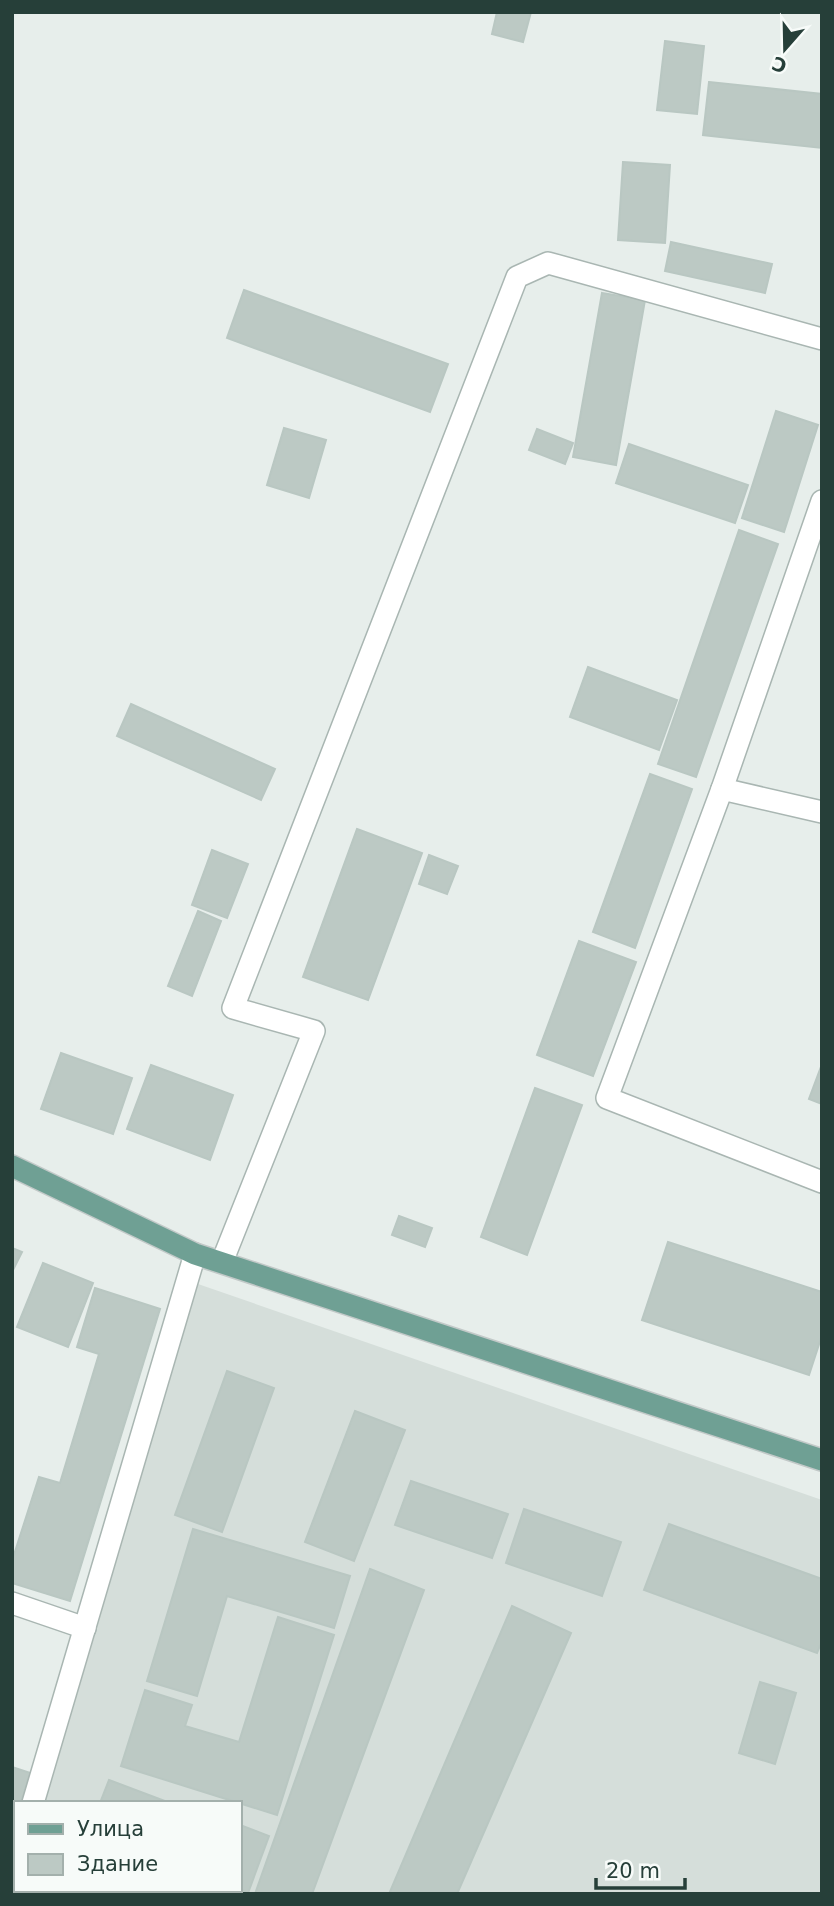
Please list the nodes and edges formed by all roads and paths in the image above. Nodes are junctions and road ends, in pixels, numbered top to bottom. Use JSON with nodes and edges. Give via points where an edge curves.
{"nodes":[{"id":1,"x":822,"y":338,"type":"edge"},
{"id":2,"x":822,"y":501,"type":"edge"},
{"id":3,"x":722,"y":789,"type":"junction"},
{"id":4,"x":822,"y":812,"type":"edge"},
{"id":5,"x":12,"y":1166,"type":"edge"},
{"id":6,"x":822,"y":1182,"type":"edge"},
{"id":7,"x":195,"y":1254,"type":"junction"},
{"id":8,"x":222,"y":1262,"type":"junction"},
{"id":9,"x":822,"y":1460,"type":"edge"},
{"id":10,"x":12,"y":1602,"type":"edge"},
{"id":11,"x":85,"y":1628,"type":"junction"},
{"id":12,"x":34,"y":1801,"type":"edge"}],
"edges":[{"from":1,"to":8,"type":"street","via":[[548,263],[517,277],[233,1008],[314,1031]]},
{"from":2,"to":3,"type":"street"},
{"from":3,"to":4,"type":"street"},
{"from":3,"to":6,"type":"street","via":[[607,1098]]},
{"from":5,"to":7,"type":"main road"},
{"from":7,"to":8,"type":"main road"},
{"from":7,"to":11,"type":"street"},
{"from":8,"to":9,"type":"main road"},
{"from":10,"to":11,"type":"street"},
{"from":11,"to":12,"type":"street"}]}
